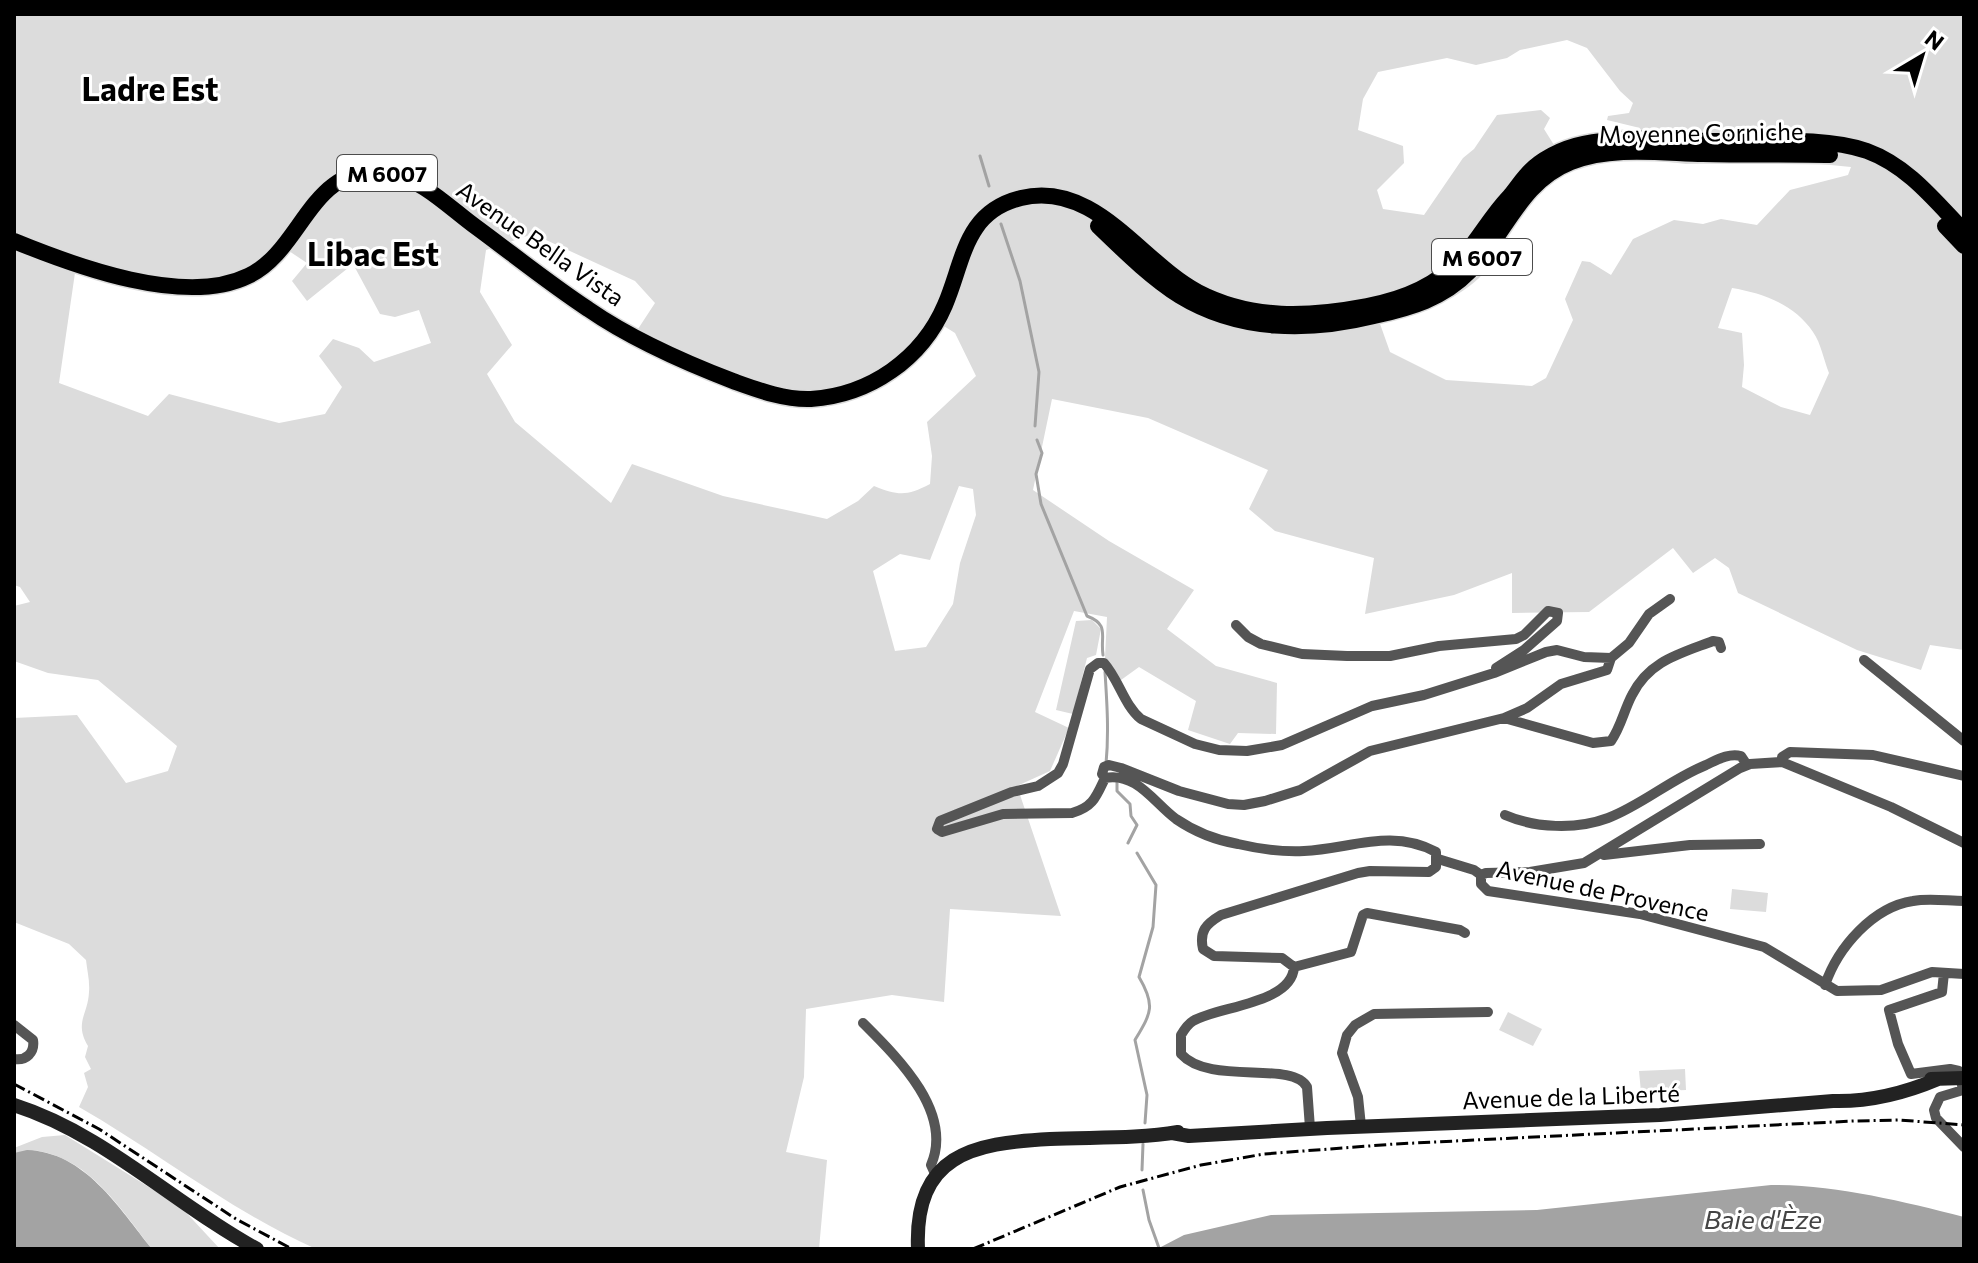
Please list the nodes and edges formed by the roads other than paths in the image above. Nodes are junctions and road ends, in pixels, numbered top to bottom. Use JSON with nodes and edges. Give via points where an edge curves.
{"nodes":[{"id":1,"x":1508,"y":198,"type":"junction"},
{"id":2,"x":982,"y":223,"type":"junction"},
{"id":3,"x":1964,"y":231,"type":"edge"},
{"id":4,"x":14,"y":241,"type":"edge"},
{"id":5,"x":1964,"y":246,"type":"edge"},
{"id":6,"x":1489,"y":247,"type":"junction"},
{"id":7,"x":1388,"y":302,"type":"junction"},
{"id":8,"x":751,"y":387,"type":"joint"},
{"id":9,"x":1670,"y":599,"type":"dead end"},
{"id":10,"x":1236,"y":625,"type":"dead end"},
{"id":11,"x":1721,"y":648,"type":"dead end"},
{"id":12,"x":1611,"y":658,"type":"junction"},
{"id":13,"x":1864,"y":660,"type":"dead end"},
{"id":14,"x":1494,"y":673,"type":"junction"},
{"id":15,"x":1504,"y":718,"type":"junction"},
{"id":16,"x":1964,"y":741,"type":"edge"},
{"id":17,"x":1782,"y":762,"type":"junction"},
{"id":18,"x":1749,"y":765,"type":"junction"},
{"id":19,"x":1964,"y":776,"type":"edge"},
{"id":20,"x":1105,"y":778,"type":"junction"},
{"id":21,"x":1505,"y":815,"type":"dead end"},
{"id":22,"x":1964,"y":843,"type":"edge"},
{"id":23,"x":1760,"y":844,"type":"dead end"},
{"id":24,"x":1603,"y":853,"type":"junction"},
{"id":25,"x":1438,"y":859,"type":"junction"},
{"id":26,"x":1481,"y":875,"type":"junction"},
{"id":27,"x":1964,"y":901,"type":"edge"},
{"id":28,"x":1465,"y":933,"type":"dead end"},
{"id":29,"x":1294,"y":967,"type":"junction"},
{"id":30,"x":1944,"y":973,"type":"junction"},
{"id":31,"x":1964,"y":974,"type":"edge"},
{"id":32,"x":1826,"y":981,"type":"junction"},
{"id":33,"x":1488,"y":1012,"type":"dead end"},
{"id":34,"x":863,"y":1023,"type":"dead end"},
{"id":35,"x":14,"y":1025,"type":"edge"},
{"id":36,"x":14,"y":1059,"type":"edge"},
{"id":37,"x":1963,"y":1082,"type":"edge"},
{"id":38,"x":14,"y":1105,"type":"edge"},
{"id":39,"x":1361,"y":1126,"type":"junction"},
{"id":40,"x":1310,"y":1128,"type":"junction"},
{"id":41,"x":1964,"y":1147,"type":"edge"},
{"id":42,"x":936,"y":1176,"type":"junction"},
{"id":43,"x":198,"y":1213,"type":"junction"},
{"id":44,"x":241,"y":1249,"type":"edge"},
{"id":45,"x":257,"y":1249,"type":"edge"},
{"id":46,"x":918,"y":1249,"type":"edge"}],
"edges":[{"from":1,"to":3,"type":"main road","name":"Moyenne Corniche","number":"M 6007","via":[[1531,168],[1584,143],[1833,145],[1894,164]]},
{"from":1,"to":6,"type":"main road"},
{"from":1,"to":7,"type":"main road","name":"Moyenne Corniche","number":"M 6007","via":[[1447,272]]},
{"from":2,"to":6,"type":"main road","name":"Moyenne Corniche","number":"M 6007","via":[[1031,204],[1073,210],[1188,301],[1238,320],[1292,328],[1364,319],[1421,304],[1455,284]]},
{"from":2,"to":7,"type":"main road","name":"Moyenne Corniche","number":"M 6007","via":[[1001,206],[1022,198],[1069,199],[1097,213],[1173,276],[1222,302],[1295,316]]},
{"from":2,"to":8,"type":"main road","name":"Moyenne Corniche","number":"M 6007","via":[[963,249],[932,329],[885,376],[856,390],[815,399],[785,398]]},
{"from":4,"to":8,"type":"main road","name":"Avenue Bella Vista","number":"M 6007","via":[[103,273],[183,287],[219,286],[250,276],[270,261],[333,185],[360,174],[392,173],[425,190],[595,314],[707,371]]},
{"from":5,"to":6,"type":"main road","name":"Moyenne Corniche","number":"M 6007","via":[[1908,187],[1864,161],[1811,155],[1624,152],[1585,157],[1540,179]]},
{"from":6,"to":7,"type":"main road","via":[[1431,290],[1403,302]]},
{"from":9,"to":12,"type":"street","via":[[1642,621],[1629,643]]},
{"from":10,"to":14,"type":"street","via":[[1261,644],[1302,654],[1390,656],[1516,639],[1548,611],[1558,613],[1557,621]]},
{"from":11,"to":15,"type":"street","via":[[1713,641],[1653,667],[1632,695],[1611,741],[1593,743]]},
{"from":12,"to":14,"type":"street","via":[[1557,650]]},
{"from":12,"to":15,"type":"street","via":[[1607,670],[1561,684]]},
{"from":13,"to":16,"type":"street"},
{"from":14,"to":20,"type":"street","via":[[1372,706],[1282,745],[1247,751],[1195,744],[1141,719],[1110,670],[1098,663],[1090,669],[1058,773],[1038,786],[940,821],[937,829],[942,832],[1003,814],[1083,810],[1097,799]]},
{"from":15,"to":20,"type":"street","via":[[1370,751],[1300,790],[1244,805],[1179,791],[1109,765],[1104,767]]},
{"from":17,"to":18,"type":"street"},
{"from":17,"to":19,"type":"street","via":[[1790,752],[1873,755]]},
{"from":17,"to":22,"type":"street"},
{"from":18,"to":21,"type":"street","name":"Avenue de Provence","via":[[1741,756],[1727,755],[1596,822],[1540,825]]},
{"from":18,"to":24,"type":"street","name":"Avenue de Provence"},
{"from":20,"to":25,"type":"street","name":"Avenue de Provence","via":[[1131,781],[1174,818],[1216,840],[1306,851],[1386,840],[1428,848]]},
{"from":23,"to":24,"type":"street"},
{"from":24,"to":26,"type":"street","name":"Avenue de Provence","via":[[1571,867]]},
{"from":25,"to":26,"type":"street","name":"Avenue de Provence"},
{"from":25,"to":29,"type":"street","via":[[1436,867],[1422,874],[1370,871],[1300,889],[1221,915],[1202,931],[1203,949],[1214,956],[1282,958]]},
{"from":26,"to":32,"type":"street","name":"Avenue de Provence","via":[[1488,891],[1640,914],[1764,947]]},
{"from":27,"to":32,"type":"street","via":[[1917,900],[1883,911],[1850,943]]},
{"from":28,"to":29,"type":"street","via":[[1367,913],[1351,952]]},
{"from":29,"to":40,"type":"street","via":[[1289,981],[1277,991],[1194,1020],[1179,1044],[1189,1063],[1204,1069],[1296,1076],[1307,1087]]},
{"from":30,"to":31,"type":"street","name":"Avenue de Provence"},
{"from":30,"to":32,"type":"street","name":"Avenue de Provence","via":[[1932,972],[1881,990],[1837,991]]},
{"from":30,"to":37,"type":"street","via":[[1942,992],[1889,1010],[1911,1074],[1955,1069]]},
{"from":33,"to":39,"type":"street","via":[[1374,1014],[1355,1025],[1342,1053],[1358,1097]]},
{"from":34,"to":42,"type":"street","via":[[903,1063],[934,1120],[937,1152],[931,1165]]},
{"from":35,"to":36,"type":"street","via":[[33,1040],[32,1051],[22,1060]]},
{"from":37,"to":39,"type":"main road","name":"Avenue de la Liberté","via":[[1938,1079],[1856,1102]]},
{"from":37,"to":41,"type":"street","via":[[1940,1097],[1934,1110]]},
{"from":38,"to":43,"type":"main road","via":[[54,1120]]},
{"from":39,"to":40,"type":"main road","name":"Avenue de la Liberté"},
{"from":40,"to":42,"type":"main road","name":"Avenue de la Liberté","via":[[1007,1141],[963,1154]]},
{"from":42,"to":46,"type":"main road","name":"Avenue de la Liberté","via":[[919,1215]]},
{"from":43,"to":44,"type":"main road"},
{"from":43,"to":45,"type":"main road"}]}
